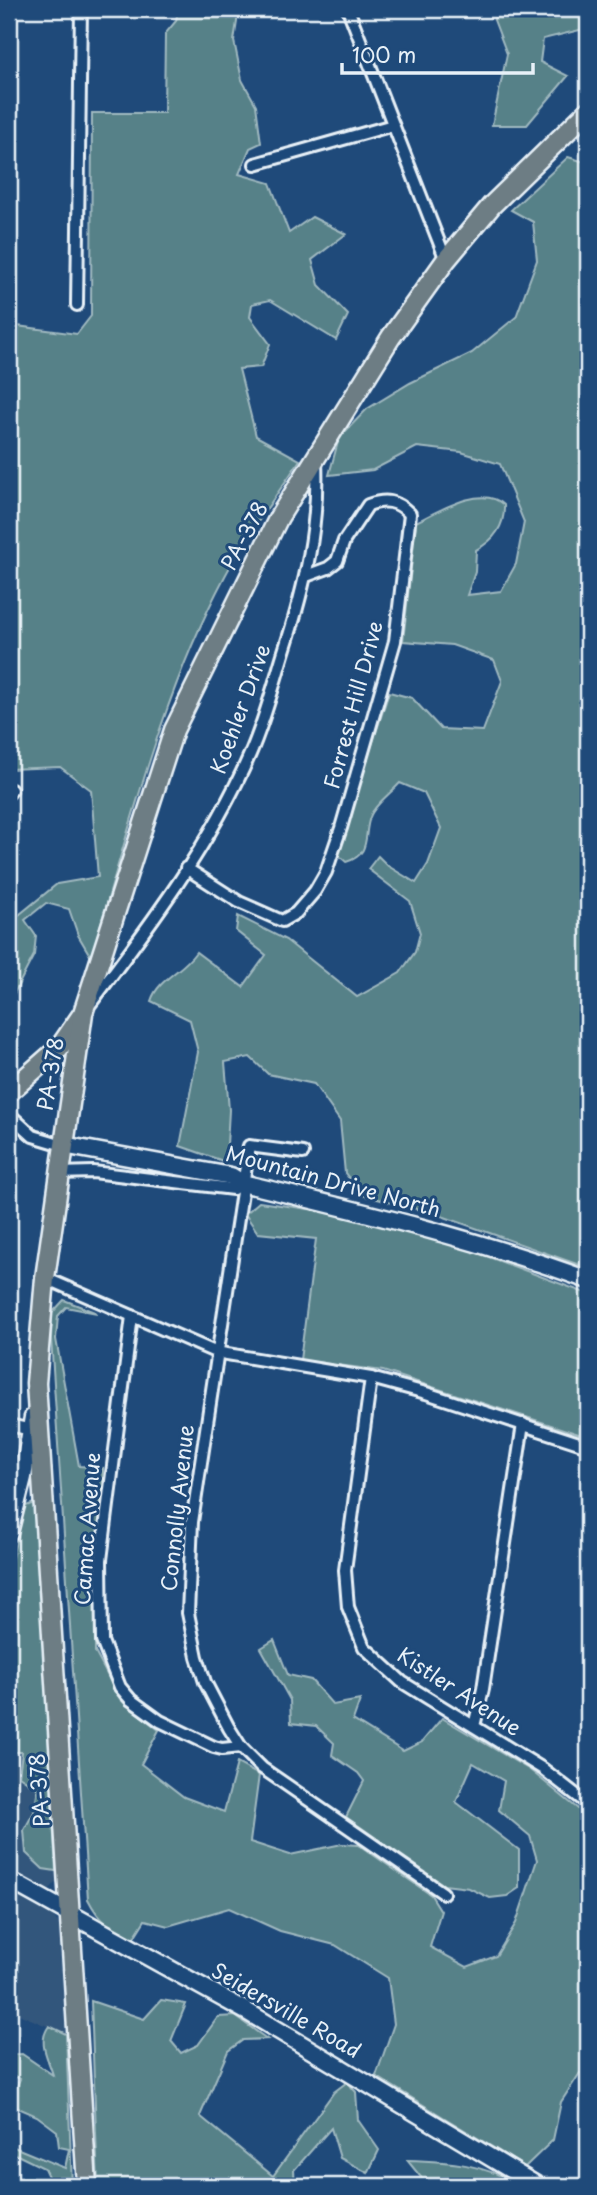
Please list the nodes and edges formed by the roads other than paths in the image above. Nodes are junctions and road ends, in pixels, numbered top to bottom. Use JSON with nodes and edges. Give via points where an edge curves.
{"nodes":[{"id":1,"x":81,"y":9,"type":"edge"},
{"id":2,"x":348,"y":9,"type":"edge"},
{"id":3,"x":588,"y":111,"type":"edge"},
{"id":4,"x":393,"y":125,"type":"junction"},
{"id":5,"x":254,"y":164,"type":"dead end"},
{"id":6,"x":446,"y":260,"type":"junction"},
{"id":7,"x":77,"y":305,"type":"dead end"},
{"id":8,"x":316,"y":461,"type":"junction"},
{"id":9,"x":306,"y":576,"type":"junction"},
{"id":10,"x":186,"y":868,"type":"junction"},
{"id":11,"x":83,"y":1013,"type":"junction"},
{"id":12,"x":9,"y":1092,"type":"edge"},
{"id":13,"x":9,"y":1114,"type":"edge"},
{"id":14,"x":62,"y":1145,"type":"junction"},
{"id":15,"x":303,"y":1153,"type":"dead end"},
{"id":16,"x":59,"y":1173,"type":"junction"},
{"id":17,"x":242,"y":1183,"type":"junction"},
{"id":18,"x":45,"y":1278,"type":"junction"},
{"id":19,"x":588,"y":1280,"type":"edge"},
{"id":20,"x":132,"y":1315,"type":"junction"},
{"id":21,"x":215,"y":1352,"type":"junction"},
{"id":22,"x":371,"y":1378,"type":"junction"},
{"id":23,"x":36,"y":1383,"type":"junction"},
{"id":24,"x":523,"y":1424,"type":"junction"},
{"id":25,"x":9,"y":1425,"type":"edge"},
{"id":26,"x":32,"y":1430,"type":"junction"},
{"id":27,"x":588,"y":1446,"type":"edge"},
{"id":28,"x":9,"y":1533,"type":"edge"},
{"id":29,"x":474,"y":1726,"type":"junction"},
{"id":30,"x":241,"y":1747,"type":"junction"},
{"id":31,"x":588,"y":1804,"type":"edge"},
{"id":32,"x":9,"y":1880,"type":"edge"},
{"id":33,"x":443,"y":1893,"type":"dead end"},
{"id":34,"x":72,"y":1916,"type":"junction"},
{"id":35,"x":87,"y":2186,"type":"edge"},
{"id":36,"x":538,"y":2186,"type":"edge"}],
"edges":[{"from":1,"to":7,"type":"street"},
{"from":2,"to":4,"type":"street"},
{"from":3,"to":6,"type":"main road","name":"PA-378","via":[[492,205]]},
{"from":4,"to":5,"type":"street"},
{"from":4,"to":6,"type":"street"},
{"from":6,"to":8,"type":"main road","name":"PA-378","via":[[391,337]]},
{"from":8,"to":9,"type":"street","name":"Koehler Drive","via":[[318,499]]},
{"from":8,"to":11,"type":"main road","name":"PA-378","via":[[279,517],[174,730]]},
{"from":9,"to":10,"type":"street","name":"Koehler Drive","via":[[250,753]]},
{"from":9,"to":10,"type":"street","name":"Forrest Hill Drive","via":[[337,561],[344,541],[368,505],[387,500],[410,514],[395,641],[326,872],[296,914],[282,920],[239,902]]},
{"from":10,"to":11,"type":"street","name":"Koehler Drive"},
{"from":11,"to":12,"type":"main road","via":[[58,1048]]},
{"from":11,"to":14,"type":"main road","name":"PA-378"},
{"from":13,"to":14,"type":"street","via":[[33,1136]]},
{"from":14,"to":16,"type":"main road","name":"PA-378"},
{"from":14,"to":17,"type":"street","name":"Mountain Drive North","via":[[232,1176]]},
{"from":15,"to":17,"type":"street","name":"Connolly Avenue","via":[[249,1146]]},
{"from":16,"to":17,"type":"street","via":[[93,1172],[233,1189]]},
{"from":16,"to":18,"type":"main road","name":"PA-378"},
{"from":17,"to":19,"type":"street","name":"Mountain Drive North","via":[[424,1227]]},
{"from":17,"to":21,"type":"street","name":"Connolly Avenue"},
{"from":18,"to":20,"type":"street"},
{"from":18,"to":23,"type":"main road","name":"PA-378"},
{"from":20,"to":21,"type":"street"},
{"from":20,"to":30,"type":"street","name":"Camac Avenue","via":[[101,1560],[102,1641],[120,1687],[139,1706],[214,1747]]},
{"from":21,"to":22,"type":"street"},
{"from":21,"to":30,"type":"street","name":"Connolly Avenue","via":[[193,1515],[188,1613],[205,1682]]},
{"from":22,"to":24,"type":"street"},
{"from":22,"to":29,"type":"street","name":"Kistler Avenue","via":[[345,1553],[348,1607],[360,1640],[375,1660]]},
{"from":23,"to":26,"type":"street"},
{"from":23,"to":34,"type":"main road","name":"PA-378"},
{"from":24,"to":27,"type":"street"},
{"from":24,"to":29,"type":"street"},
{"from":25,"to":26,"type":"street"},
{"from":26,"to":28,"type":"street"},
{"from":29,"to":31,"type":"street","name":"Kistler Avenue"},
{"from":30,"to":33,"type":"street","name":"Connolly Avenue","via":[[272,1777]]},
{"from":32,"to":34,"type":"street","name":"Seidersville Road"},
{"from":34,"to":35,"type":"main road","name":"PA-378"},
{"from":34,"to":36,"type":"street","name":"Seidersville Road","via":[[247,2011]]}]}
